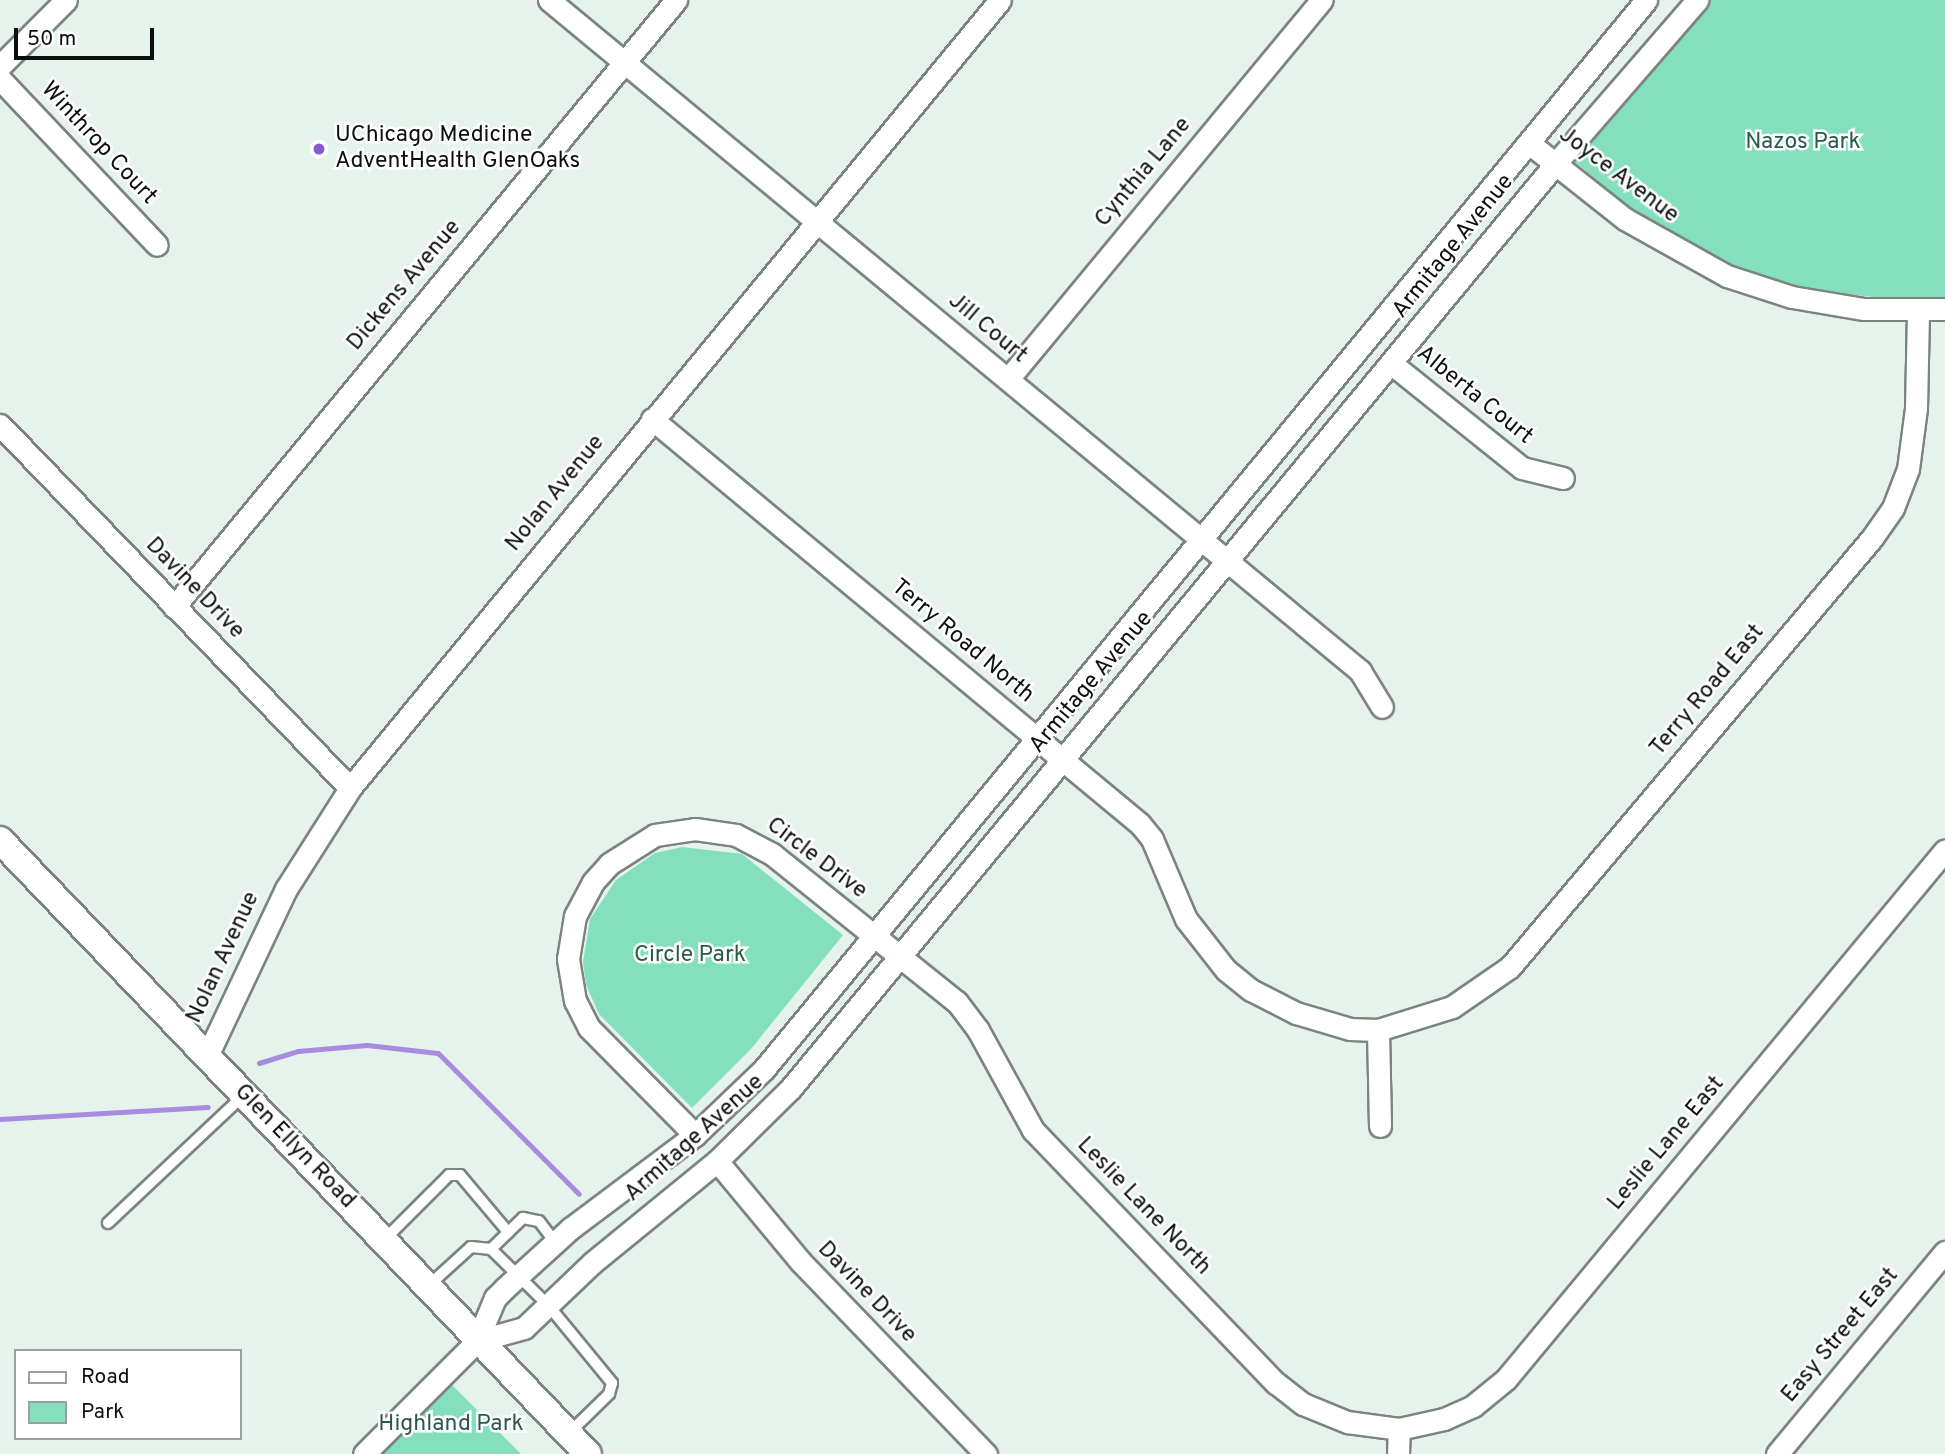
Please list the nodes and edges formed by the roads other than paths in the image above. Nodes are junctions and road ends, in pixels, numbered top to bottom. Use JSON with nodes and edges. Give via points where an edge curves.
{"nodes":[{"id":1,"x":66,"y":0,"type":"edge"},
{"id":2,"x":549,"y":0,"type":"edge"},
{"id":3,"x":676,"y":0,"type":"edge"},
{"id":4,"x":1000,"y":0,"type":"edge"},
{"id":5,"x":1321,"y":0,"type":"edge"},
{"id":6,"x":1646,"y":0,"type":"edge"},
{"id":7,"x":1697,"y":0,"type":"edge"},
{"id":8,"x":625,"y":62,"type":"junction"},
{"id":9,"x":0,"y":66,"type":"edge"},
{"id":10,"x":0,"y":79,"type":"edge"},
{"id":11,"x":1529,"y":143,"type":"junction"},
{"id":12,"x":1556,"y":163,"type":"junction"},
{"id":13,"x":816,"y":221,"type":"junction"},
{"id":14,"x":157,"y":245,"type":"dead end"},
{"id":15,"x":1945,"y":309,"type":"edge"},
{"id":16,"x":1918,"y":311,"type":"junction"},
{"id":17,"x":1392,"y":364,"type":"junction"},
{"id":18,"x":1008,"y":379,"type":"junction"},
{"id":19,"x":652,"y":419,"type":"junction"},
{"id":20,"x":0,"y":425,"type":"edge"},
{"id":21,"x":1563,"y":478,"type":"dead end"},
{"id":22,"x":1202,"y":540,"type":"junction"},
{"id":23,"x":1228,"y":562,"type":"junction"},
{"id":24,"x":174,"y":607,"type":"junction"},
{"id":25,"x":1382,"y":707,"type":"dead end"},
{"id":26,"x":1035,"y":738,"type":"junction"},
{"id":27,"x":1061,"y":762,"type":"junction"},
{"id":28,"x":350,"y":788,"type":"junction"},
{"id":29,"x":0,"y":841,"type":"edge"},
{"id":30,"x":1941,"y":861,"type":"edge"},
{"id":31,"x":876,"y":935,"type":"junction"},
{"id":32,"x":901,"y":956,"type":"junction"},
{"id":33,"x":1378,"y":1030,"type":"junction"},
{"id":34,"x":207,"y":1056,"type":"junction"},
{"id":35,"x":244,"y":1095,"type":"junction"},
{"id":36,"x":1380,"y":1126,"type":"dead end"},
{"id":37,"x":695,"y":1135,"type":"junction"},
{"id":38,"x":717,"y":1161,"type":"junction"},
{"id":39,"x":108,"y":1223,"type":"dead end"},
{"id":40,"x":508,"y":1232,"type":"junction"},
{"id":41,"x":384,"y":1240,"type":"junction"},
{"id":42,"x":555,"y":1242,"type":"junction"},
{"id":43,"x":491,"y":1249,"type":"junction"},
{"id":44,"x":1945,"y":1252,"type":"edge"},
{"id":45,"x":519,"y":1276,"type":"junction"},
{"id":46,"x":428,"y":1286,"type":"junction"},
{"id":47,"x":548,"y":1305,"type":"junction"},
{"id":48,"x":477,"y":1341,"type":"junction"},
{"id":49,"x":1399,"y":1429,"type":"junction"},
{"id":50,"x":569,"y":1434,"type":"junction"},
{"id":51,"x":364,"y":1454,"type":"edge"},
{"id":52,"x":588,"y":1454,"type":"edge"},
{"id":53,"x":986,"y":1454,"type":"edge"},
{"id":54,"x":1398,"y":1454,"type":"edge"},
{"id":55,"x":1777,"y":1454,"type":"edge"}],
"edges":[{"from":1,"to":9,"type":"street"},
{"from":2,"to":8,"type":"street","name":"Jill Court"},
{"from":3,"to":8,"type":"street","name":"Dickens Avenue"},
{"from":4,"to":13,"type":"street","name":"Nolan Avenue"},
{"from":5,"to":18,"type":"street","name":"Cynthia Lane"},
{"from":6,"to":11,"type":"street","name":"Armitage Avenue"},
{"from":7,"to":12,"type":"street","name":"Armitage Avenue"},
{"from":8,"to":13,"type":"street","name":"Jill Court"},
{"from":8,"to":24,"type":"street","name":"Dickens Avenue"},
{"from":10,"to":14,"type":"street","name":"Winthrop Court"},
{"from":11,"to":12,"type":"street","name":"Joyce Avenue"},
{"from":11,"to":22,"type":"street","name":"Armitage Avenue"},
{"from":12,"to":16,"type":"street","name":"Joyce Avenue","via":[[1625,219],[1675,251],[1727,276],[1822,303]]},
{"from":12,"to":17,"type":"street","name":"Armitage Avenue"},
{"from":13,"to":18,"type":"street","name":"Jill Court"},
{"from":13,"to":19,"type":"street","name":"Nolan Avenue"},
{"from":15,"to":16,"type":"street"},
{"from":16,"to":33,"type":"street","name":"Terry Road East","via":[[1916,408],[1908,469],[1893,508],[1872,538],[1510,967],[1452,1007]]},
{"from":17,"to":21,"type":"street","name":"Alberta Court","via":[[1522,468]]},
{"from":17,"to":23,"type":"street","name":"Armitage Avenue"},
{"from":18,"to":22,"type":"street","name":"Jill Court"},
{"from":19,"to":26,"type":"street","name":"Terry Road North"},
{"from":19,"to":28,"type":"street","name":"Nolan Avenue"},
{"from":20,"to":24,"type":"street","name":"Davine Drive"},
{"from":22,"to":23,"type":"street","name":"Jill Court"},
{"from":22,"to":26,"type":"street","name":"Armitage Avenue"},
{"from":23,"to":25,"type":"street","name":"Jill Court","via":[[1360,671]]},
{"from":23,"to":27,"type":"street","name":"Armitage Avenue"},
{"from":24,"to":28,"type":"street","name":"Davine Drive"},
{"from":26,"to":27,"type":"street","name":"Terry Road North"},
{"from":26,"to":31,"type":"street","name":"Armitage Avenue"},
{"from":27,"to":32,"type":"street","name":"Armitage Avenue"},
{"from":27,"to":33,"type":"street","name":"Terry Road North","via":[[1140,824],[1152,839],[1186,919],[1226,970],[1251,990],[1296,1013],[1350,1029]]},
{"from":28,"to":34,"type":"street","name":"Nolan Avenue","via":[[286,889]]},
{"from":29,"to":34,"type":"street","name":"Glen Ellyn Road"},
{"from":30,"to":49,"type":"street","name":"Leslie Lane East","via":[[1506,1379],[1473,1406],[1444,1419]]},
{"from":31,"to":32,"type":"street","name":"Circle Drive"},
{"from":31,"to":37,"type":"street","name":"Armitage Avenue","via":[[764,1069]]},
{"from":31,"to":37,"type":"street","name":"Circle Drive","via":[[772,854],[722,831],[662,833],[609,864],[588,891],[570,933],[568,958],[575,1001],[597,1038]]},
{"from":32,"to":38,"type":"street","name":"Armitage Avenue","via":[[791,1088]]},
{"from":32,"to":49,"type":"street","name":"Leslie Lane North","via":[[967,1013],[1033,1130],[1276,1383],[1325,1416]]},
{"from":33,"to":36,"type":"street"},
{"from":34,"to":35,"type":"street","name":"Glen Ellyn Road"},
{"from":35,"to":39,"type":"lane"},
{"from":35,"to":41,"type":"street","name":"Glen Ellyn Road"},
{"from":37,"to":42,"type":"street","name":"Armitage Avenue"},
{"from":38,"to":47,"type":"street","name":"Armitage Avenue"},
{"from":38,"to":53,"type":"street","name":"Davine Drive","via":[[801,1262]]},
{"from":40,"to":41,"type":"lane","via":[[460,1175],[449,1175]]},
{"from":40,"to":42,"type":"lane","via":[[523,1218],[539,1221]]},
{"from":40,"to":43,"type":"lane"},
{"from":41,"to":46,"type":"street","name":"Glen Ellyn Road"},
{"from":42,"to":45,"type":"street","name":"Armitage Avenue"},
{"from":43,"to":45,"type":"lane"},
{"from":43,"to":46,"type":"lane","via":[[471,1247]]},
{"from":44,"to":55,"type":"street","name":"Easy Street East"},
{"from":45,"to":47,"type":"lane"},
{"from":45,"to":48,"type":"street","name":"Armitage Avenue","via":[[495,1298]]},
{"from":46,"to":48,"type":"street","name":"Glen Ellyn Road"},
{"from":47,"to":48,"type":"street","name":"Armitage Avenue","via":[[524,1328]]},
{"from":47,"to":50,"type":"lane","via":[[612,1383],[609,1394]]},
{"from":48,"to":50,"type":"street","name":"Glen Ellyn Road"},
{"from":48,"to":51,"type":"street","name":"Armitage Avenue"},
{"from":49,"to":54,"type":"street"},
{"from":50,"to":52,"type":"street","name":"Glen Ellyn Road"}]}
